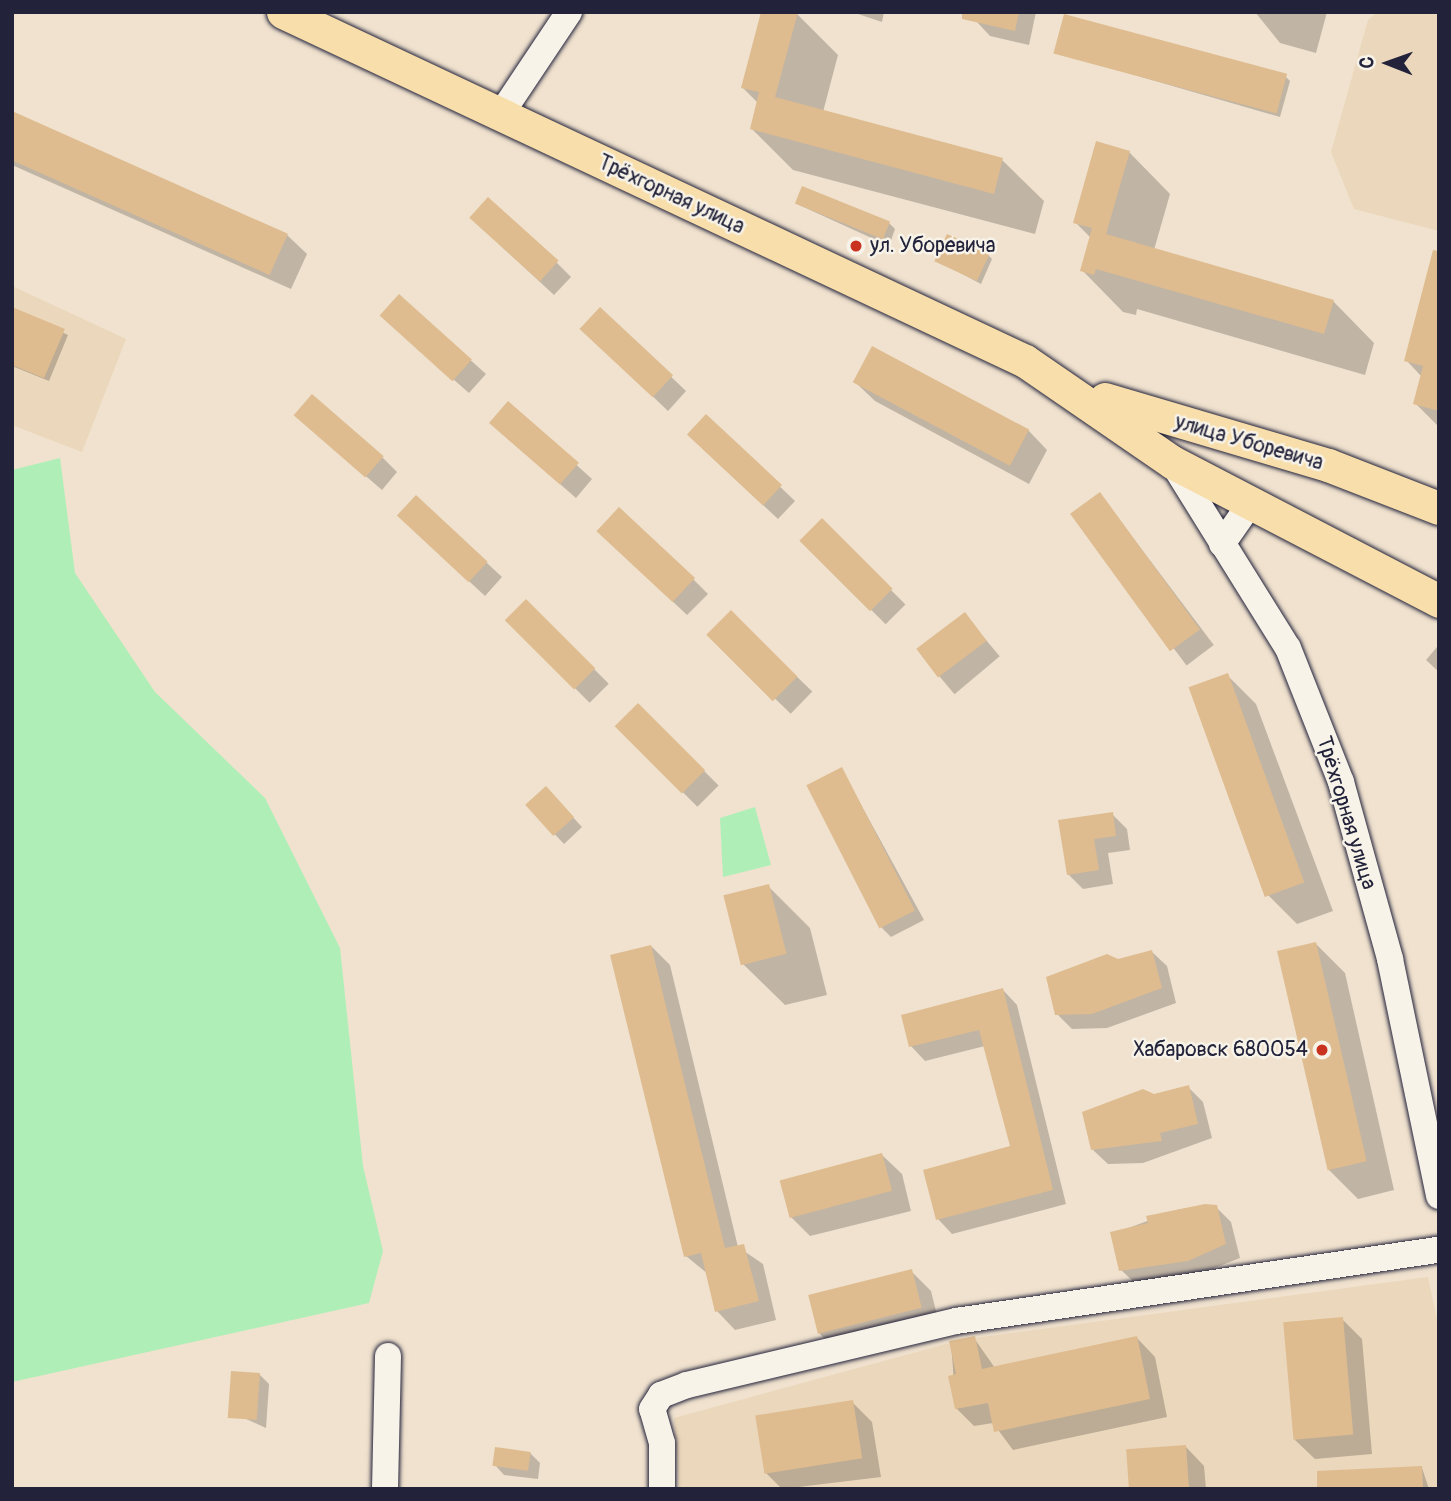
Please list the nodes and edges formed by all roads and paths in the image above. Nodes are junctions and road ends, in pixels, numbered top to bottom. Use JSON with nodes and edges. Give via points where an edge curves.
{"nodes":[{"id":1,"x":283,"y":12,"type":"edge"},
{"id":2,"x":569,"y":12,"type":"edge"},
{"id":3,"x":501,"y":114,"type":"junction"},
{"id":4,"x":1058,"y":380,"type":"junction"},
{"id":5,"x":1172,"y":462,"type":"junction"},
{"id":6,"x":1250,"y":504,"type":"junction"},
{"id":7,"x":1439,"y":508,"type":"edge"},
{"id":8,"x":1222,"y":544,"type":"junction"},
{"id":9,"x":1439,"y":601,"type":"edge"},
{"id":10,"x":1439,"y":1196,"type":"edge"},
{"id":11,"x":1439,"y":1250,"type":"edge"},
{"id":12,"x":388,"y":1356,"type":"dead end"},
{"id":13,"x":385,"y":1489,"type":"edge"},
{"id":14,"x":662,"y":1489,"type":"edge"}],
"edges":[{"from":1,"to":3,"type":"main road","name":"Трёхгорная улица"},
{"from":2,"to":3,"type":"street"},
{"from":3,"to":4,"type":"main road","name":"Трёхгорная улица"},
{"from":4,"to":5,"type":"main road","name":"улица Уборевича"},
{"from":4,"to":7,"type":"main road","name":"улица Уборевича","via":[[1150,415],[1328,465]]},
{"from":5,"to":6,"type":"main road","name":"улица Уборевича"},
{"from":5,"to":8,"type":"street","name":"Трёхгорная улица"},
{"from":6,"to":8,"type":"street"},
{"from":6,"to":9,"type":"main road","name":"улица Уборевича"},
{"from":8,"to":10,"type":"street","name":"Трёхгорная улица","via":[[1288,648],[1340,782],[1390,959]]},
{"from":11,"to":14,"type":"street","via":[[956,1321],[687,1385],[661,1395],[652,1409],[662,1443]]},
{"from":12,"to":13,"type":"street"}]}
